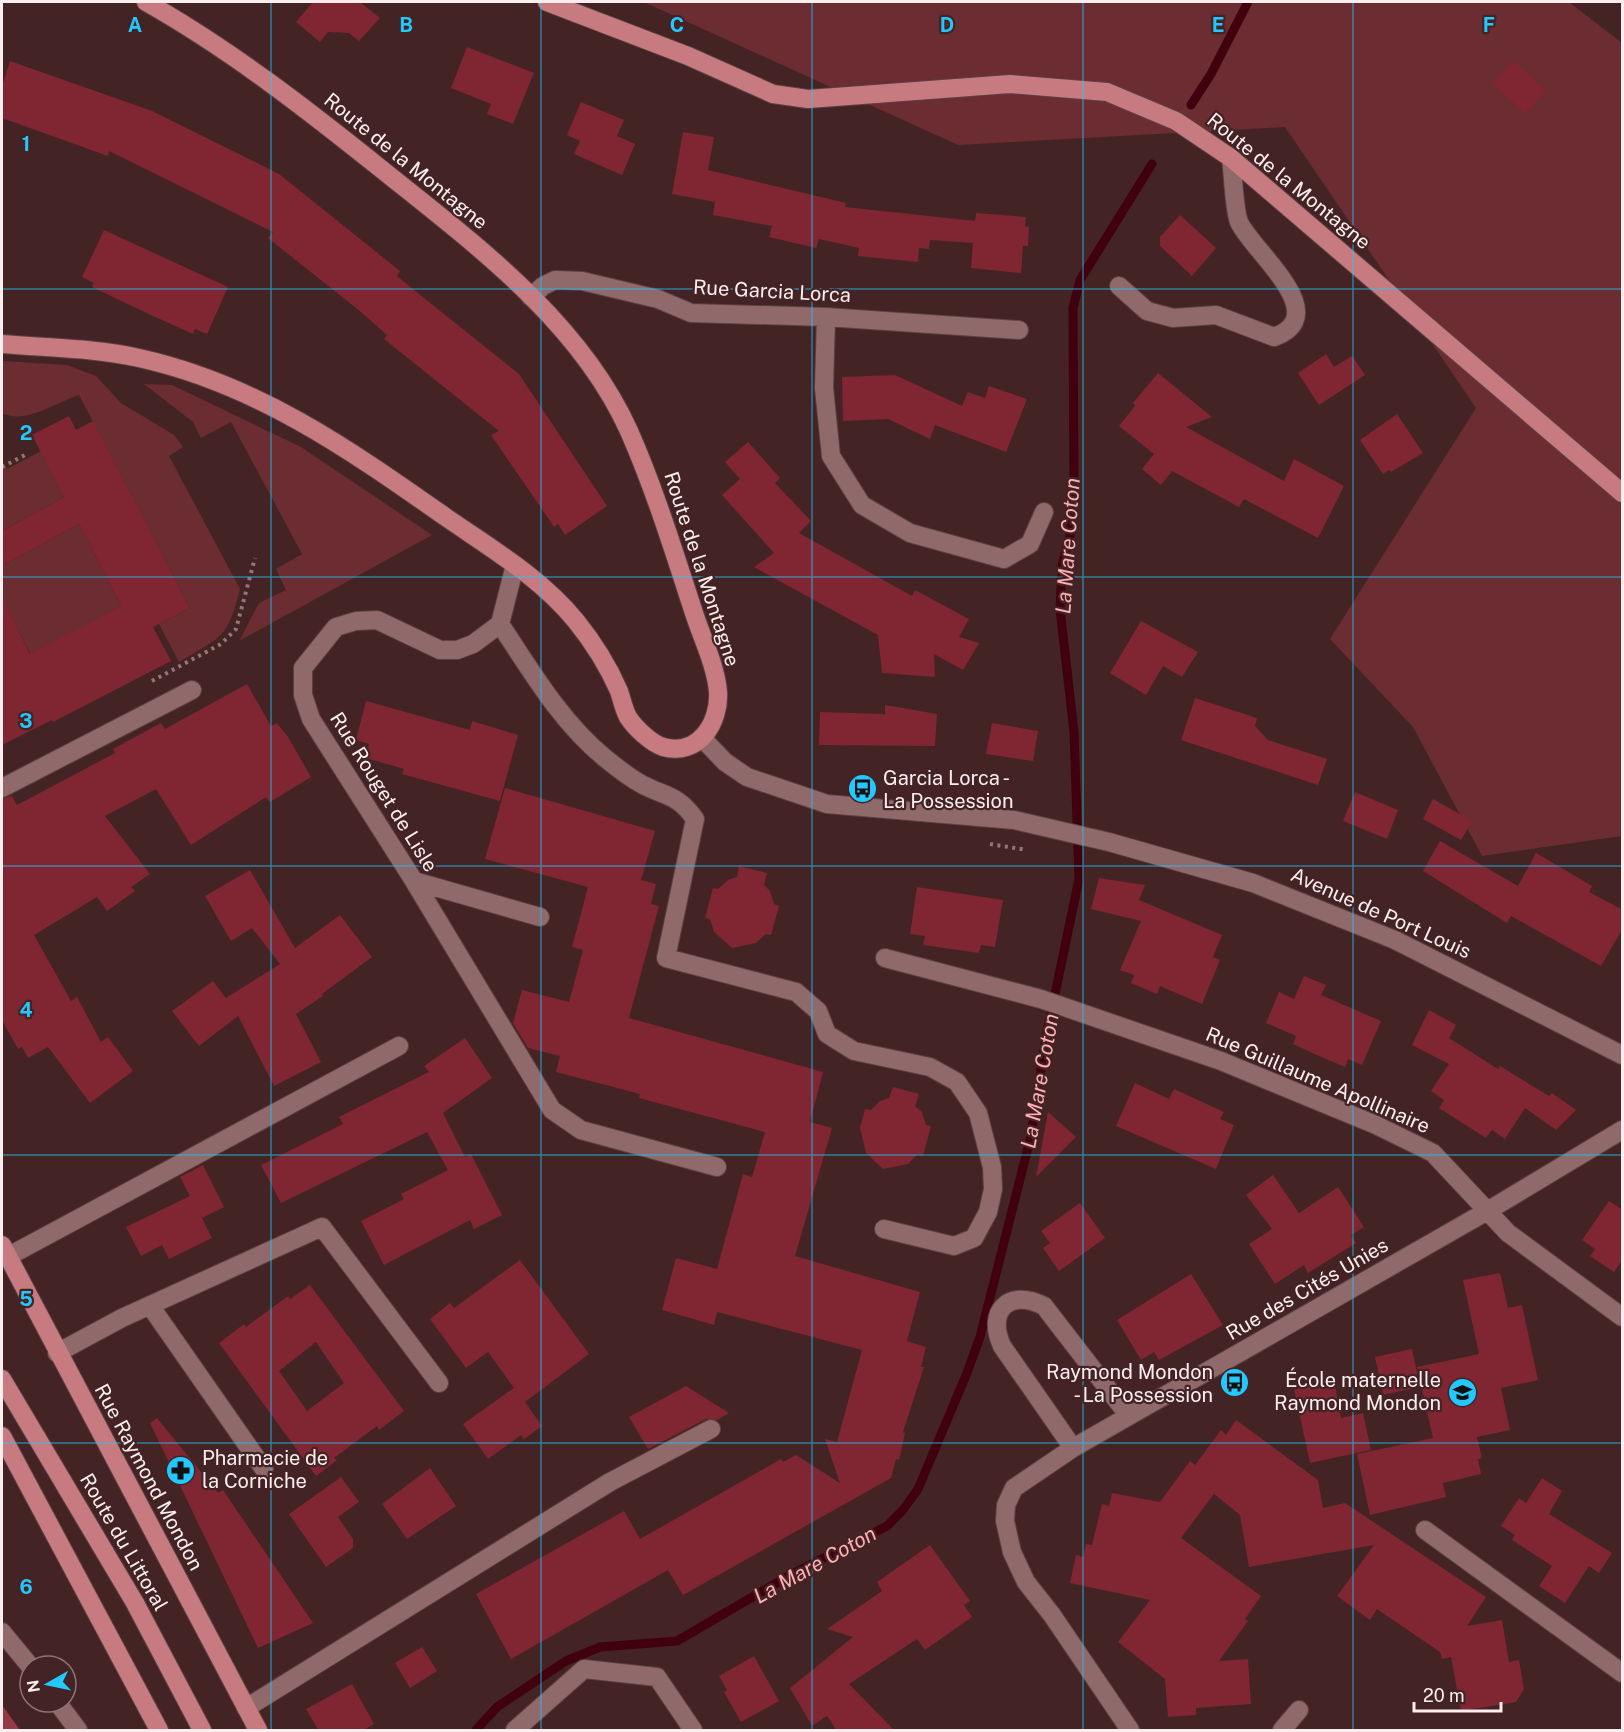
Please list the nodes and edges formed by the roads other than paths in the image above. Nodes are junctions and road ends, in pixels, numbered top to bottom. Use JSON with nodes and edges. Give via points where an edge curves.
{"nodes":[{"id":1,"x":146,"y":2,"type":"edge"},
{"id":2,"x":547,"y":2,"type":"edge"},
{"id":3,"x":1231,"y":158,"type":"junction"},
{"id":4,"x":1119,"y":286,"type":"dead end"},
{"id":5,"x":531,"y":297,"type":"junction"},
{"id":6,"x":826,"y":316,"type":"junction"},
{"id":7,"x":1019,"y":330,"type":"dead end"},
{"id":8,"x":2,"y":344,"type":"edge"},
{"id":9,"x":1623,"y":493,"type":"edge"},
{"id":10,"x":1044,"y":512,"type":"dead end"},
{"id":11,"x":515,"y":565,"type":"junction"},
{"id":12,"x":500,"y":624,"type":"junction"},
{"id":13,"x":192,"y":690,"type":"dead end"},
{"id":14,"x":703,"y":739,"type":"junction"},
{"id":15,"x":2,"y":788,"type":"edge"},
{"id":16,"x":414,"y":881,"type":"junction"},
{"id":17,"x":540,"y":917,"type":"dead end"},
{"id":18,"x":885,"y":958,"type":"dead end"},
{"id":19,"x":399,"y":1046,"type":"dead end"},
{"id":20,"x":1623,"y":1055,"type":"edge"},
{"id":21,"x":1623,"y":1130,"type":"edge"},
{"id":22,"x":717,"y":1167,"type":"dead end"},
{"id":23,"x":1489,"y":1210,"type":"junction"},
{"id":24,"x":884,"y":1229,"type":"dead end"},
{"id":25,"x":4,"y":1251,"type":"edge"},
{"id":26,"x":151,"y":1307,"type":"junction"},
{"id":27,"x":1623,"y":1317,"type":"edge"},
{"id":28,"x":57,"y":1353,"type":"junction"},
{"id":29,"x":2,"y":1372,"type":"edge"},
{"id":30,"x":2,"y":1379,"type":"edge"},
{"id":31,"x":439,"y":1383,"type":"dead end"},
{"id":32,"x":15,"y":1397,"type":"junction"},
{"id":33,"x":1130,"y":1416,"type":"junction"},
{"id":34,"x":711,"y":1429,"type":"dead end"},
{"id":35,"x":2,"y":1436,"type":"edge"},
{"id":36,"x":1073,"y":1448,"type":"junction"},
{"id":37,"x":264,"y":1469,"type":"dead end"},
{"id":38,"x":1425,"y":1530,"type":"dead end"},
{"id":39,"x":2,"y":1632,"type":"edge"},
{"id":40,"x":20,"y":1654,"type":"edge"},
{"id":41,"x":1623,"y":1673,"type":"edge"},
{"id":42,"x":246,"y":1708,"type":"junction"},
{"id":43,"x":1299,"y":1710,"type":"dead end"},
{"id":44,"x":66,"y":1714,"type":"edge"},
{"id":45,"x":78,"y":1731,"type":"edge"},
{"id":46,"x":159,"y":1731,"type":"edge"},
{"id":47,"x":202,"y":1731,"type":"edge"},
{"id":48,"x":258,"y":1731,"type":"edge"},
{"id":49,"x":515,"y":1731,"type":"edge"},
{"id":50,"x":693,"y":1731,"type":"edge"},
{"id":51,"x":1130,"y":1731,"type":"edge"},
{"id":52,"x":1282,"y":1731,"type":"edge"}],
"edges":[{"from":1,"to":5,"type":"main road","name":"Route de la Montagne","via":[[297,101],[454,227]]},
{"from":2,"to":3,"type":"main road","name":"Route de la Montagne","via":[[688,56],[773,94],[808,99],[1010,84],[1107,92],[1176,121]]},
{"from":3,"to":4,"type":"street","via":[[1239,221],[1286,284],[1296,308],[1293,324],[1274,337],[1216,315],[1173,318],[1147,311]]},
{"from":3,"to":9,"type":"main road","name":"Route de la Montagne"},
{"from":5,"to":6,"type":"street","name":"Rue Garcia Lorca","via":[[555,280],[582,281],[658,299],[691,313]]},
{"from":5,"to":14,"type":"main road","name":"Route de la Montagne","via":[[578,349],[619,409],[650,478],[718,692],[715,720]]},
{"from":6,"to":7,"type":"street","name":"Rue Garcia Lorca"},
{"from":6,"to":10,"type":"street","via":[[824,388],[831,456],[862,505],[910,533],[1004,559],[1030,544]]},
{"from":8,"to":11,"type":"main road","via":[[138,357],[250,394],[322,432]]},
{"from":11,"to":12,"type":"street"},
{"from":11,"to":14,"type":"main road","via":[[574,619],[600,654],[628,717],[643,734],[662,747],[684,748]]},
{"from":12,"to":16,"type":"street","name":"Rue Rouget de Lisle","via":[[473,644],[457,650],[440,650],[377,620],[356,621],[336,627],[303,668],[303,695],[311,719]]},
{"from":12,"to":24,"type":"street","via":[[577,731],[641,784],[683,802],[695,819],[666,958],[796,992],[818,1011],[827,1034],[854,1051],[930,1067],[957,1082],[978,1113],[992,1167],[993,1189],[988,1212],[974,1238],[954,1245]]},
{"from":13,"to":15,"type":"street"},
{"from":14,"to":20,"type":"street","name":"Avenue de Port Louis","via":[[725,762],[747,777],[827,804],[1014,820],[1253,882],[1395,940]]},
{"from":16,"to":17,"type":"street"},
{"from":16,"to":22,"type":"street","name":"Rue Rouget de Lisle","via":[[552,1110],[581,1130]]},
{"from":18,"to":23,"type":"street","name":"Rue Guillaume Apollinaire","via":[[1041,999],[1221,1061],[1376,1125],[1433,1153]]},
{"from":19,"to":25,"type":"street"},
{"from":21,"to":23,"type":"street","name":"Rue des Cités Unies"},
{"from":23,"to":27,"type":"street","name":"Rue Guillaume Apollinaire","via":[[1508,1233]]},
{"from":23,"to":33,"type":"street","name":"Rue des Cités Unies"},
{"from":25,"to":28,"type":"main road","name":"Rue Raymond Mondon"},
{"from":26,"to":28,"type":"street"},
{"from":26,"to":31,"type":"street","via":[[322,1227]]},
{"from":26,"to":37,"type":"street"},
{"from":28,"to":42,"type":"main road","name":"Rue Raymond Mondon"},
{"from":29,"to":32,"type":"main road"},
{"from":30,"to":32,"type":"main road","name":"Route du Littoral"},
{"from":32,"to":47,"type":"main road","name":"Route du Littoral","via":[[135,1603]]},
{"from":33,"to":36,"type":"street","name":"Rue des Cités Unies"},
{"from":33,"to":36,"type":"street","via":[[1044,1305],[1029,1298],[1011,1300],[998,1313],[995,1330]]},
{"from":34,"to":42,"type":"street","via":[[610,1482]]},
{"from":35,"to":46,"type":"main road"},
{"from":36,"to":51,"type":"street","name":"Rue des Cités Unies","via":[[1014,1488],[1006,1505],[1005,1521],[1012,1551],[1026,1582]]},
{"from":38,"to":41,"type":"street"},
{"from":39,"to":40,"type":"street"},
{"from":42,"to":48,"type":"main road","name":"Rue Raymond Mondon"},
{"from":43,"to":52,"type":"street"},
{"from":44,"to":45,"type":"street"},
{"from":49,"to":50,"type":"street","via":[[584,1670],[657,1677]]}]}
